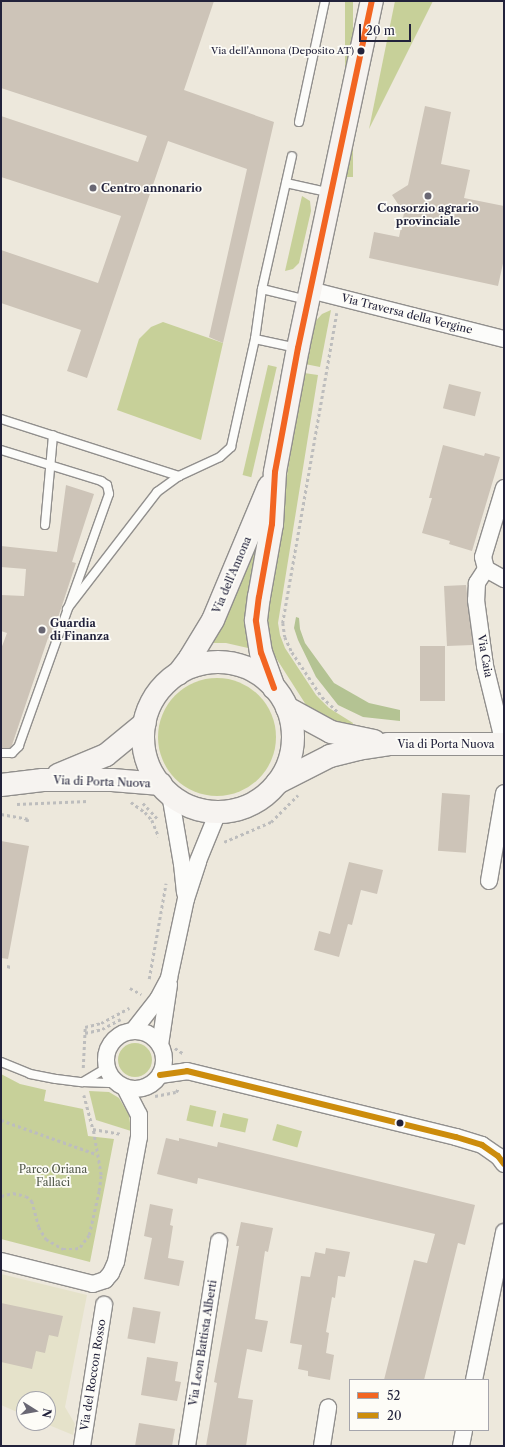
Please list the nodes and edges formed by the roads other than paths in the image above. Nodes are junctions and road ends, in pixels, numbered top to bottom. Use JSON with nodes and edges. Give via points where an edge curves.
{"nodes":[{"id":1,"x":325,"y":1,"type":"edge"},
{"id":2,"x":372,"y":1,"type":"edge"},
{"id":3,"x":299,"y":122,"type":"dead end"},
{"id":4,"x":292,"y":156,"type":"dead end"},
{"id":5,"x":286,"y":183,"type":"junction"},
{"id":6,"x":332,"y":193,"type":"junction"},
{"id":7,"x":262,"y":289,"type":"junction"},
{"id":8,"x":309,"y":295,"type":"junction"},
{"id":9,"x":255,"y":339,"type":"junction"},
{"id":10,"x":504,"y":339,"type":"edge"},
{"id":11,"x":298,"y":348,"type":"junction"},
{"id":12,"x":1,"y":419,"type":"edge"},
{"id":13,"x":53,"y":435,"type":"junction"},
{"id":14,"x":1,"y":450,"type":"edge"},
{"id":15,"x":50,"y":465,"type":"junction"},
{"id":16,"x":275,"y":472,"type":"junction"},
{"id":17,"x":179,"y":476,"type":"junction"},
{"id":18,"x":504,"y":488,"type":"edge"},
{"id":19,"x":45,"y":525,"type":"dead end"},
{"id":20,"x":486,"y":569,"type":"junction"},
{"id":21,"x":504,"y":579,"type":"edge"},
{"id":22,"x":68,"y":609,"type":"junction"},
{"id":23,"x":178,"y":674,"type":"junction"},
{"id":24,"x":274,"y":688,"type":"junction"},
{"id":25,"x":287,"y":708,"type":"junction"},
{"id":26,"x":145,"y":723,"type":"junction"},
{"id":27,"x":388,"y":744,"type":"junction"},
{"id":28,"x":504,"y":744,"type":"edge"},
{"id":29,"x":1,"y":753,"type":"edge"},
{"id":30,"x":43,"y":780,"type":"junction"},
{"id":31,"x":277,"y":783,"type":"junction"},
{"id":32,"x":1,"y":785,"type":"edge"},
{"id":33,"x":165,"y":789,"type":"junction"},
{"id":34,"x":504,"y":793,"type":"edge"},
{"id":35,"x":218,"y":812,"type":"junction"},
{"id":36,"x":489,"y":881,"type":"dead end"},
{"id":37,"x":186,"y":899,"type":"junction"},
{"id":38,"x":169,"y":978,"type":"junction"},
{"id":39,"x":133,"y":1031,"type":"junction"},
{"id":40,"x":166,"y":1049,"type":"junction"},
{"id":41,"x":1,"y":1062,"type":"edge"},
{"id":42,"x":186,"y":1063,"type":"junction"},
{"id":43,"x":106,"y":1068,"type":"junction"},
{"id":44,"x":160,"y":1075,"type":"junction"},
{"id":45,"x":82,"y":1082,"type":"junction"},
{"id":46,"x":121,"y":1085,"type":"junction"},
{"id":47,"x":146,"y":1087,"type":"junction"},
{"id":48,"x":138,"y":1115,"type":"junction"},
{"id":49,"x":504,"y":1164,"type":"edge"},
{"id":50,"x":504,"y":1232,"type":"edge"},
{"id":51,"x":218,"y":1241,"type":"dead end"},
{"id":52,"x":1,"y":1262,"type":"edge"},
{"id":53,"x":104,"y":1305,"type":"dead end"},
{"id":54,"x":474,"y":1379,"type":"edge"},
{"id":55,"x":328,"y":1408,"type":"dead end"},
{"id":56,"x":464,"y":1431,"type":"edge"},
{"id":57,"x":82,"y":1446,"type":"edge"},
{"id":58,"x":187,"y":1446,"type":"edge"},
{"id":59,"x":322,"y":1446,"type":"edge"},
{"id":60,"x":460,"y":1446,"type":"edge"}],
"edges":[{"from":1,"to":3,"type":"lane"},
{"from":2,"to":6,"type":"street","name":"Via dell'Annona"},
{"from":4,"to":5,"type":"lane"},
{"from":5,"to":6,"type":"lane"},
{"from":5,"to":7,"type":"lane"},
{"from":6,"to":8,"type":"street","name":"Via dell'Annona"},
{"from":7,"to":8,"type":"lane"},
{"from":7,"to":9,"type":"lane"},
{"from":8,"to":10,"type":"street","name":"Via Traversa della Vergine","via":[[340,297]]},
{"from":8,"to":11,"type":"street","name":"Via dell'Annona"},
{"from":9,"to":11,"type":"lane"},
{"from":9,"to":17,"type":"lane","via":[[231,447],[220,457]]},
{"from":11,"to":16,"type":"street","name":"Via dell'Annona"},
{"from":12,"to":13,"type":"lane"},
{"from":13,"to":15,"type":"lane"},
{"from":13,"to":17,"type":"lane"},
{"from":14,"to":15,"type":"lane"},
{"from":15,"to":19,"type":"lane"},
{"from":15,"to":22,"type":"lane","via":[[101,481],[108,489],[106,503]]},
{"from":16,"to":23,"type":"street","name":"Via dell'Annona","via":[[212,620]]},
{"from":16,"to":24,"type":"street","name":"Via dell'Annona","via":[[272,524],[256,620],[261,653]]},
{"from":17,"to":22,"type":"lane","via":[[153,497]]},
{"from":18,"to":20,"type":"street","via":[[483,557]]},
{"from":20,"to":21,"type":"street"},
{"from":20,"to":28,"type":"street","name":"Via Caia","via":[[477,583],[476,600],[486,666]]},
{"from":22,"to":29,"type":"lane","via":[[19,746],[12,753]]},
{"from":23,"to":24,"type":"street","name":"Via dell'Annona","via":[[197,665],[229,663],[253,671]]},
{"from":23,"to":26,"type":"street","name":"Via dell'Annona","via":[[156,695]]},
{"from":24,"to":25,"type":"street","name":"Via dell'Annona"},
{"from":25,"to":27,"type":"street","name":"Via di Porta Nuova","via":[[331,732]]},
{"from":25,"to":31,"type":"street","name":"Via dell'Annona","via":[[292,724],[292,747],[286,768]]},
{"from":26,"to":30,"type":"street","name":"Via di Porta Nuova","via":[[106,755]]},
{"from":26,"to":33,"type":"street","name":"Via dell'Annona","via":[[146,756],[150,767]]},
{"from":27,"to":28,"type":"street","name":"Via di Porta Nuova"},
{"from":27,"to":31,"type":"street","name":"Via di Porta Nuova","via":[[340,753]]},
{"from":30,"to":32,"type":"street","name":"Via di Porta Nuova"},
{"from":30,"to":33,"type":"street","name":"Via di Porta Nuova","via":[[112,780]]},
{"from":31,"to":35,"type":"street","name":"Via dell'Annona","via":[[264,796],[248,805]]},
{"from":33,"to":35,"type":"street","name":"Via dell'Annona","via":[[196,808]]},
{"from":33,"to":37,"type":"street","via":[[182,864]]},
{"from":34,"to":36,"type":"street"},
{"from":35,"to":37,"type":"street","via":[[198,860]]},
{"from":37,"to":38,"type":"street"},
{"from":38,"to":39,"type":"street","via":[[156,1003]]},
{"from":38,"to":40,"type":"street"},
{"from":39,"to":40,"type":"street","via":[[148,1034]]},
{"from":39,"to":43,"type":"street","via":[[123,1033],[112,1042],[106,1056]]},
{"from":40,"to":42,"type":"street"},
{"from":40,"to":44,"type":"street"},
{"from":41,"to":45,"type":"lane","via":[[41,1076]]},
{"from":42,"to":44,"type":"street"},
{"from":42,"to":49,"type":"street","via":[[473,1142],[490,1150]]},
{"from":43,"to":45,"type":"lane"},
{"from":43,"to":46,"type":"street","via":[[110,1076]]},
{"from":44,"to":47,"type":"street"},
{"from":45,"to":46,"type":"lane"},
{"from":46,"to":47,"type":"street","via":[[136,1089]]},
{"from":46,"to":48,"type":"street"},
{"from":47,"to":48,"type":"street"},
{"from":48,"to":52,"type":"street","via":[[139,1137],[116,1262],[108,1277],[93,1284]]},
{"from":50,"to":54,"type":"street"},
{"from":51,"to":58,"type":"street","name":"Via Leon Battista Alberti"},
{"from":53,"to":57,"type":"street","name":"Via del Roccon Rosso"},
{"from":55,"to":59,"type":"street"},
{"from":56,"to":60,"type":"street"}]}
